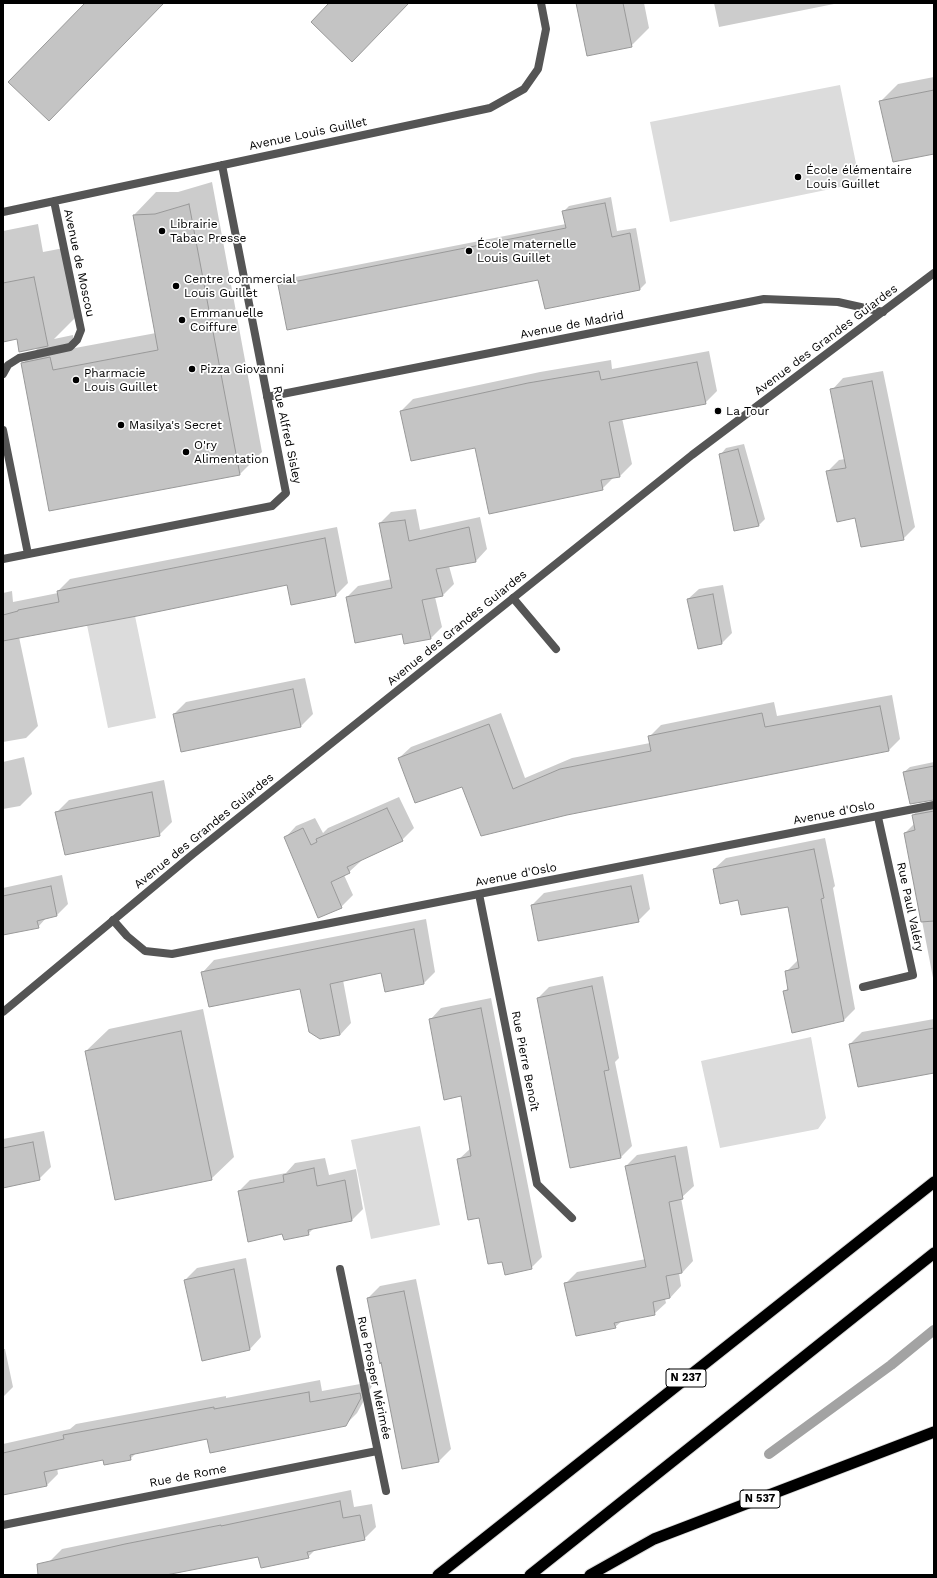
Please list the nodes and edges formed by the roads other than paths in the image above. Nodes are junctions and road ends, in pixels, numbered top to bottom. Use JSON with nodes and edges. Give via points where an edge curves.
{"nodes":[{"id":1,"x":541,"y":3,"type":"edge"},
{"id":2,"x":222,"y":165,"type":"junction"},
{"id":3,"x":54,"y":201,"type":"junction"},
{"id":4,"x":3,"y":212,"type":"edge"},
{"id":5,"x":934,"y":273,"type":"edge"},
{"id":6,"x":883,"y":312,"type":"junction"},
{"id":7,"x":3,"y":374,"type":"edge"},
{"id":8,"x":266,"y":397,"type":"junction"},
{"id":9,"x":3,"y":430,"type":"edge"},
{"id":10,"x":28,"y":554,"type":"junction"},
{"id":11,"x":3,"y":559,"type":"edge"},
{"id":12,"x":513,"y":598,"type":"junction"},
{"id":13,"x":556,"y":649,"type":"dead end"},
{"id":14,"x":934,"y":805,"type":"edge"},
{"id":15,"x":878,"y":817,"type":"junction"},
{"id":16,"x":478,"y":894,"type":"junction"},
{"id":17,"x":113,"y":920,"type":"junction"},
{"id":18,"x":863,"y":987,"type":"dead end"},
{"id":19,"x":3,"y":1012,"type":"edge"},
{"id":20,"x":934,"y":1182,"type":"edge"},
{"id":21,"x":572,"y":1218,"type":"dead end"},
{"id":22,"x":934,"y":1253,"type":"edge"},
{"id":23,"x":340,"y":1269,"type":"dead end"},
{"id":24,"x":934,"y":1432,"type":"edge"},
{"id":25,"x":377,"y":1451,"type":"junction"},
{"id":26,"x":386,"y":1491,"type":"dead end"},
{"id":27,"x":3,"y":1525,"type":"edge"},
{"id":28,"x":438,"y":1575,"type":"edge"},
{"id":29,"x":530,"y":1575,"type":"edge"},
{"id":30,"x":590,"y":1575,"type":"edge"}],
"edges":[{"from":1,"to":2,"type":"street","name":"Avenue Louis Guillet","via":[[546,29],[538,69],[524,90],[490,108]]},
{"from":2,"to":3,"type":"street","name":"Avenue Louis Guillet"},
{"from":2,"to":8,"type":"street","name":"Rue Alfred Sisley"},
{"from":3,"to":4,"type":"street","name":"Avenue Louis Guillet"},
{"from":3,"to":7,"type":"street","name":"Avenue de Moscou","via":[[81,330],[77,340],[70,347],[19,358],[8,364]]},
{"from":5,"to":6,"type":"street","name":"Avenue des Grandes Guiardes"},
{"from":6,"to":8,"type":"street","name":"Avenue de Madrid","via":[[838,302],[764,299]]},
{"from":6,"to":12,"type":"street","name":"Avenue des Grandes Guiardes","via":[[698,451]]},
{"from":8,"to":10,"type":"street","name":"Rue Alfred Sisley","via":[[286,493],[272,506]]},
{"from":9,"to":10,"type":"street"},
{"from":10,"to":11,"type":"street","name":"Rue Alfred Sisley"},
{"from":12,"to":13,"type":"street"},
{"from":12,"to":17,"type":"street","name":"Avenue des Grandes Guiardes"},
{"from":14,"to":15,"type":"street","name":"Avenue d'Oslo"},
{"from":15,"to":16,"type":"street","name":"Avenue d'Oslo"},
{"from":15,"to":18,"type":"street","name":"Rue Paul Valéry","via":[[913,975]]},
{"from":16,"to":17,"type":"street","name":"Avenue d'Oslo","via":[[172,954],[145,951]]},
{"from":16,"to":21,"type":"street","name":"Rue Pierre Benoît","via":[[537,1184]]},
{"from":17,"to":19,"type":"street","name":"Avenue des Grandes Guiardes"},
{"from":20,"to":28,"type":"highway","number":"N 237"},
{"from":22,"to":29,"type":"highway"},
{"from":23,"to":25,"type":"street","name":"Rue Prosper Mérimée"},
{"from":24,"to":30,"type":"highway","number":"N 537","via":[[654,1539]]},
{"from":25,"to":26,"type":"street","name":"Rue Prosper Mérimée"},
{"from":25,"to":27,"type":"street","name":"Rue de Rome"}]}
